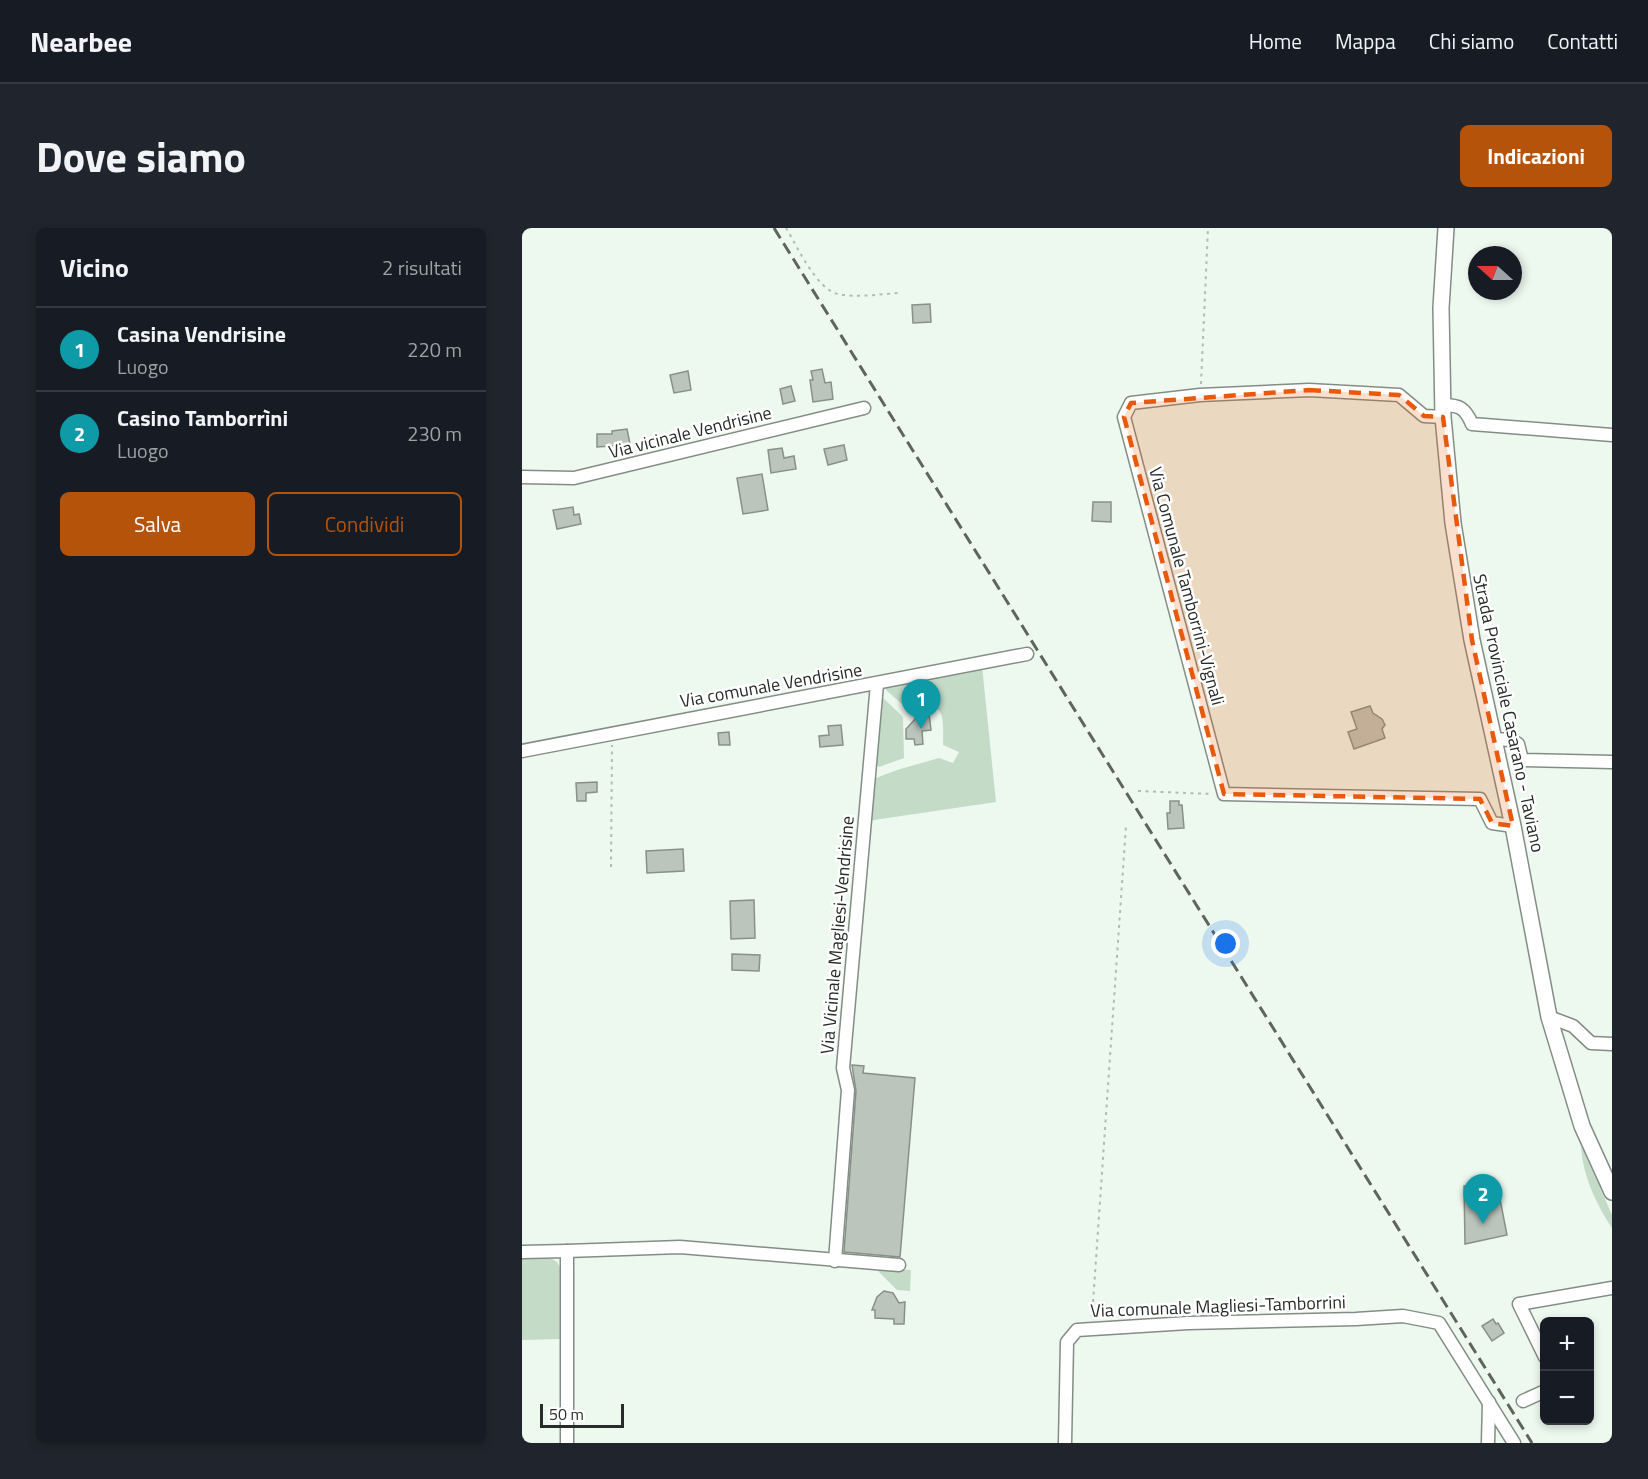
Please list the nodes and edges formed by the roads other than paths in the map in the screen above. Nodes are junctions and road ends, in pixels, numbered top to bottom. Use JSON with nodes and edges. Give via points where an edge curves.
{"nodes":[{"id":1,"x":1446,"y":228,"type":"edge"},
{"id":2,"x":864,"y":408,"type":"dead end"},
{"id":3,"x":1443,"y":411,"type":"junction"},
{"id":4,"x":1612,"y":435,"type":"edge"},
{"id":5,"x":522,"y":477,"type":"edge"},
{"id":6,"x":1027,"y":654,"type":"dead end"},
{"id":7,"x":876,"y":684,"type":"junction"},
{"id":8,"x":1494,"y":739,"type":"junction"},
{"id":9,"x":522,"y":751,"type":"edge"},
{"id":10,"x":1612,"y":762,"type":"edge"},
{"id":11,"x":1513,"y":825,"type":"junction"},
{"id":12,"x":1549,"y":1017,"type":"junction"},
{"id":13,"x":1612,"y":1044,"type":"edge"},
{"id":14,"x":1612,"y":1192,"type":"edge"},
{"id":15,"x":567,"y":1251,"type":"junction"},
{"id":16,"x":522,"y":1252,"type":"edge"},
{"id":17,"x":835,"y":1261,"type":"junction"},
{"id":18,"x":898,"y":1265,"type":"dead end"},
{"id":19,"x":1612,"y":1288,"type":"edge"},
{"id":20,"x":1540,"y":1347,"type":"edge"},
{"id":21,"x":1540,"y":1393,"type":"edge"},
{"id":22,"x":1489,"y":1401,"type":"junction"},
{"id":23,"x":1524,"y":1401,"type":"dead end"},
{"id":24,"x":567,"y":1443,"type":"edge"},
{"id":25,"x":1065,"y":1443,"type":"edge"},
{"id":26,"x":1488,"y":1443,"type":"edge"},
{"id":27,"x":1514,"y":1443,"type":"edge"}],
"edges":[{"from":1,"to":3,"type":"main road","name":"Strada Provinciale Casarano - Taviano","via":[[1441,308]]},
{"from":2,"to":5,"type":"street","name":"Via vicinale Vendrisine","via":[[574,478]]},
{"from":3,"to":4,"type":"street","name":"Via Comunale Tamborrini-Vignali","via":[[1457,405],[1466,410],[1472,424]]},
{"from":3,"to":8,"type":"main road","name":"Strada Provinciale Casarano - Taviano","via":[[1458,558]]},
{"from":3,"to":11,"type":"street","name":"Via Comunale Tamborrini-Vignali","via":[[1424,416],[1399,395],[1309,390],[1131,403],[1124,417],[1224,795],[1480,799],[1492,823]]},
{"from":6,"to":7,"type":"street","name":"Via comunale Vendrisine"},
{"from":7,"to":9,"type":"street","name":"Via comunale Vendrisine"},
{"from":7,"to":17,"type":"street","name":"Via Vicinale Magliesi-Vendrisine","via":[[843,1068],[848,1090]]},
{"from":8,"to":10,"type":"street","via":[[1518,744],[1522,760]]},
{"from":8,"to":11,"type":"main road","name":"Strada Provinciale Casarano - Taviano"},
{"from":11,"to":12,"type":"main road","name":"Strada Provinciale Casarano - Taviano"},
{"from":12,"to":13,"type":"street","via":[[1574,1026],[1591,1043]]},
{"from":12,"to":14,"type":"main road","name":"Strada Provinciale Casarano - Taviano","via":[[1582,1126]]},
{"from":15,"to":16,"type":"street"},
{"from":15,"to":17,"type":"street","via":[[680,1247]]},
{"from":15,"to":24,"type":"street"},
{"from":17,"to":18,"type":"street"},
{"from":19,"to":20,"type":"street","via":[[1519,1304]]},
{"from":21,"to":23,"type":"street"},
{"from":22,"to":25,"type":"street","name":"Via comunale Magliesi-Tamborrini","via":[[1439,1323],[1403,1316],[1077,1330],[1067,1342]]},
{"from":22,"to":26,"type":"street"},
{"from":22,"to":27,"type":"street"}]}
